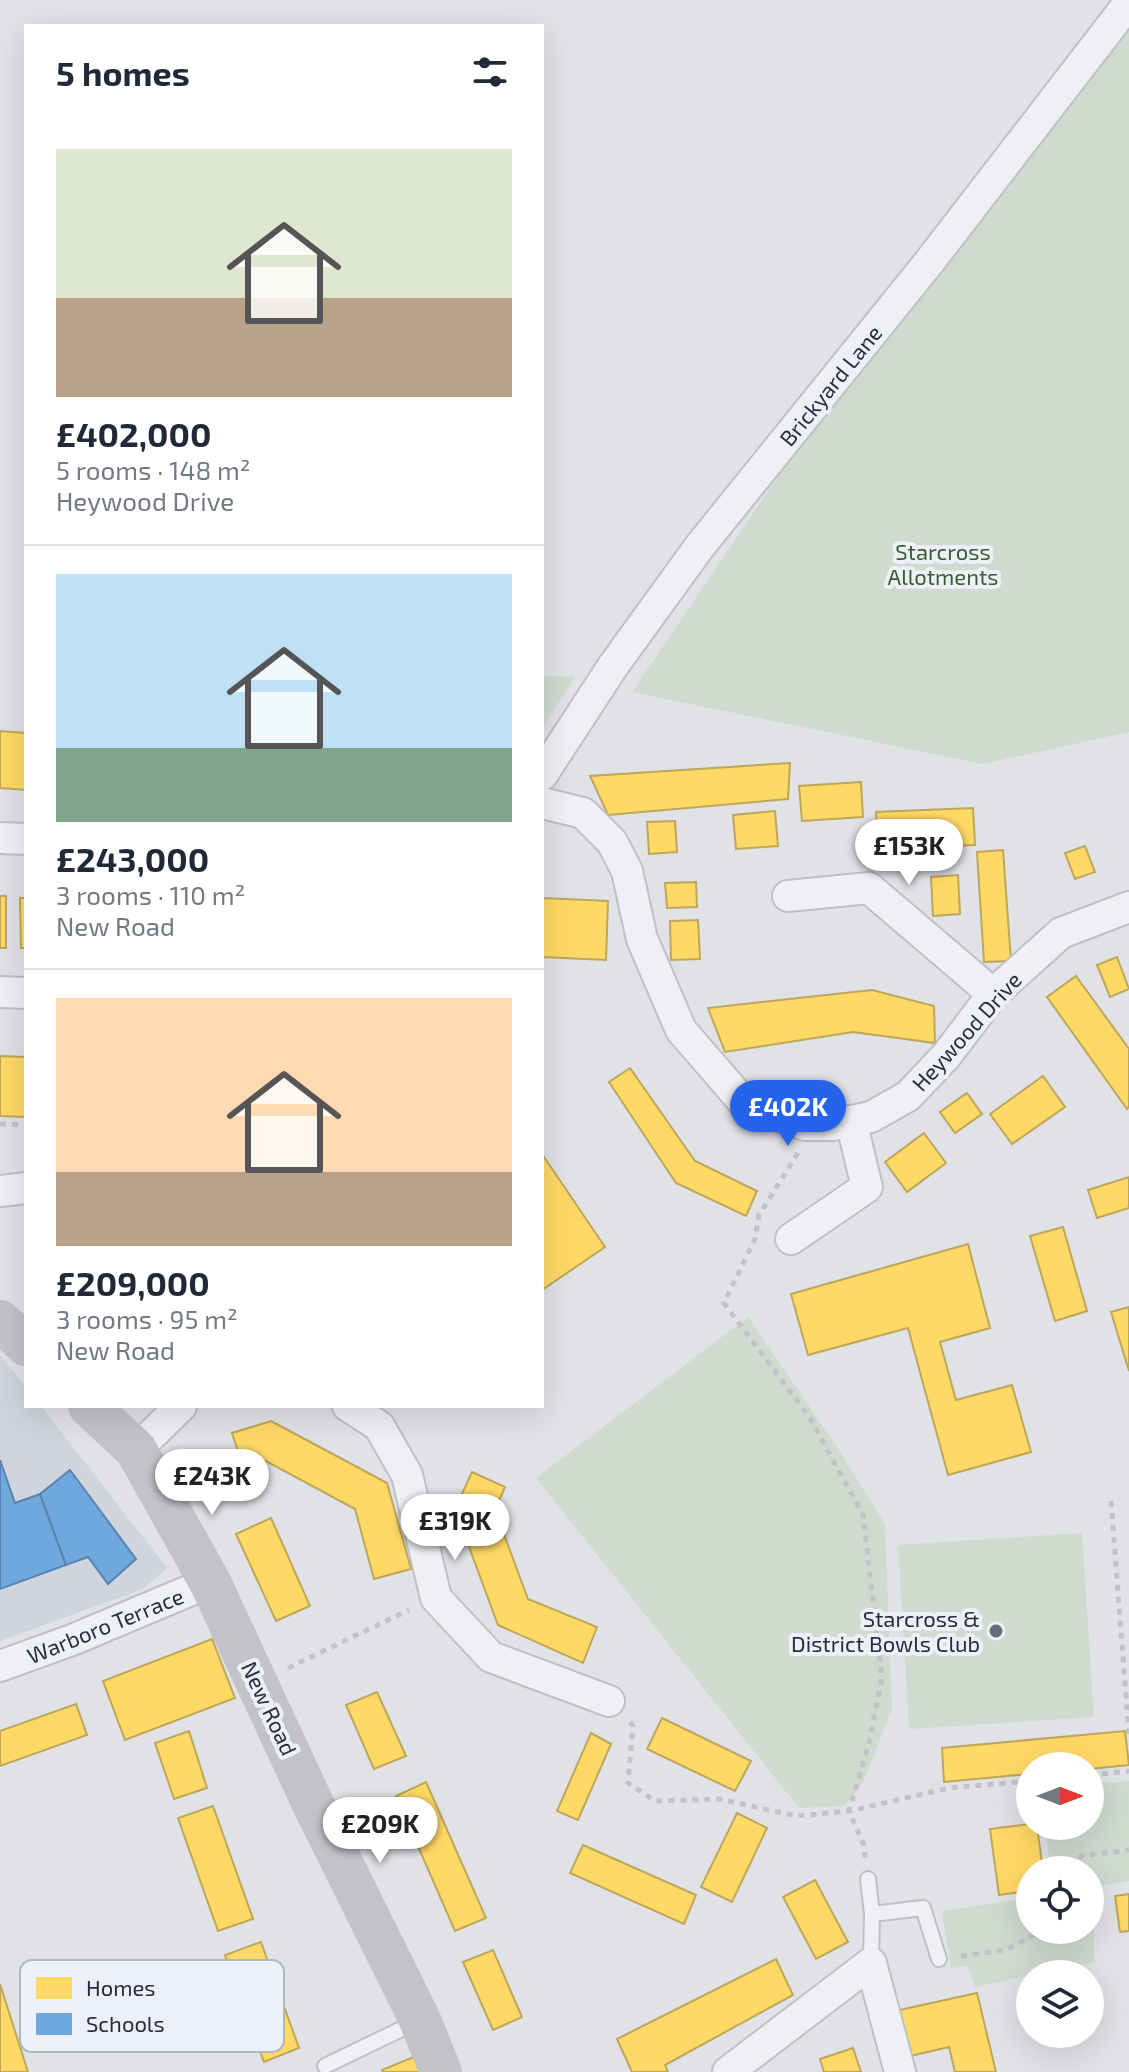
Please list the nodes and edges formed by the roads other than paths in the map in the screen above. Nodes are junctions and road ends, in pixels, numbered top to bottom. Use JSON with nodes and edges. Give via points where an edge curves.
{"nodes":[{"id":1,"x":1129,"y":3,"type":"edge"},
{"id":2,"x":544,"y":772,"type":"edge"},
{"id":3,"x":544,"y":803,"type":"edge"},
{"id":4,"x":0,"y":838,"type":"edge"},
{"id":5,"x":24,"y":839,"type":"edge"},
{"id":6,"x":788,"y":896,"type":"dead end"},
{"id":7,"x":1129,"y":907,"type":"edge"},
{"id":8,"x":0,"y":992,"type":"edge"},
{"id":9,"x":24,"y":993,"type":"edge"},
{"id":10,"x":993,"y":994,"type":"junction"},
{"id":11,"x":851,"y":1121,"type":"junction"},
{"id":12,"x":24,"y":1188,"type":"edge"},
{"id":13,"x":0,"y":1191,"type":"edge"},
{"id":14,"x":791,"y":1239,"type":"dead end"},
{"id":15,"x":0,"y":1321,"type":"edge"},
{"id":16,"x":24,"y":1343,"type":"edge"},
{"id":17,"x":91,"y":1408,"type":"edge"},
{"id":18,"x":179,"y":1408,"type":"edge"},
{"id":19,"x":351,"y":1408,"type":"edge"},
{"id":20,"x":136,"y":1450,"type":"junction"},
{"id":21,"x":210,"y":1582,"type":"junction"},
{"id":22,"x":0,"y":1666,"type":"edge"},
{"id":23,"x":609,"y":1701,"type":"road end"},
{"id":24,"x":868,"y":1879,"type":"road end"},
{"id":25,"x":872,"y":1914,"type":"junction"},
{"id":26,"x":939,"y":1959,"type":"road end"},
{"id":27,"x":871,"y":1963,"type":"junction"},
{"id":28,"x":420,"y":2020,"type":"junction"},
{"id":29,"x":325,"y":2066,"type":"dead end"},
{"id":30,"x":441,"y":2072,"type":"edge"},
{"id":31,"x":728,"y":2072,"type":"edge"},
{"id":32,"x":900,"y":2072,"type":"edge"}],
"edges":[{"from":1,"to":2,"type":"street","name":"Brickyard Lane","via":[[700,546]]},
{"from":3,"to":11,"type":"street","name":"Heywood Drive","via":[[583,813],[612,842],[627,871],[642,939],[681,1030],[745,1104],[805,1125]]},
{"from":4,"to":5,"type":"street"},
{"from":6,"to":10,"type":"street","via":[[869,888]]},
{"from":7,"to":10,"type":"street","name":"Heywood Drive","via":[[1061,933]]},
{"from":8,"to":9,"type":"street"},
{"from":10,"to":11,"type":"street","name":"Heywood Drive","via":[[908,1096],[871,1117]]},
{"from":11,"to":14,"type":"street","via":[[867,1187]]},
{"from":12,"to":13,"type":"street"},
{"from":15,"to":16,"type":"street"},
{"from":17,"to":20,"type":"street","name":"New Road"},
{"from":18,"to":20,"type":"street"},
{"from":19,"to":23,"type":"street","via":[[379,1426],[407,1475],[436,1598],[491,1657]]},
{"from":20,"to":21,"type":"street","name":"New Road"},
{"from":21,"to":22,"type":"street","name":"Warboro Terrace"},
{"from":21,"to":28,"type":"street","name":"New Road"},
{"from":24,"to":25,"type":"lane"},
{"from":25,"to":26,"type":"lane","via":[[923,1908]]},
{"from":25,"to":27,"type":"lane"},
{"from":27,"to":31,"type":"street"},
{"from":27,"to":32,"type":"street"},
{"from":28,"to":29,"type":"lane"},
{"from":28,"to":30,"type":"street","name":"New Road"}]}
